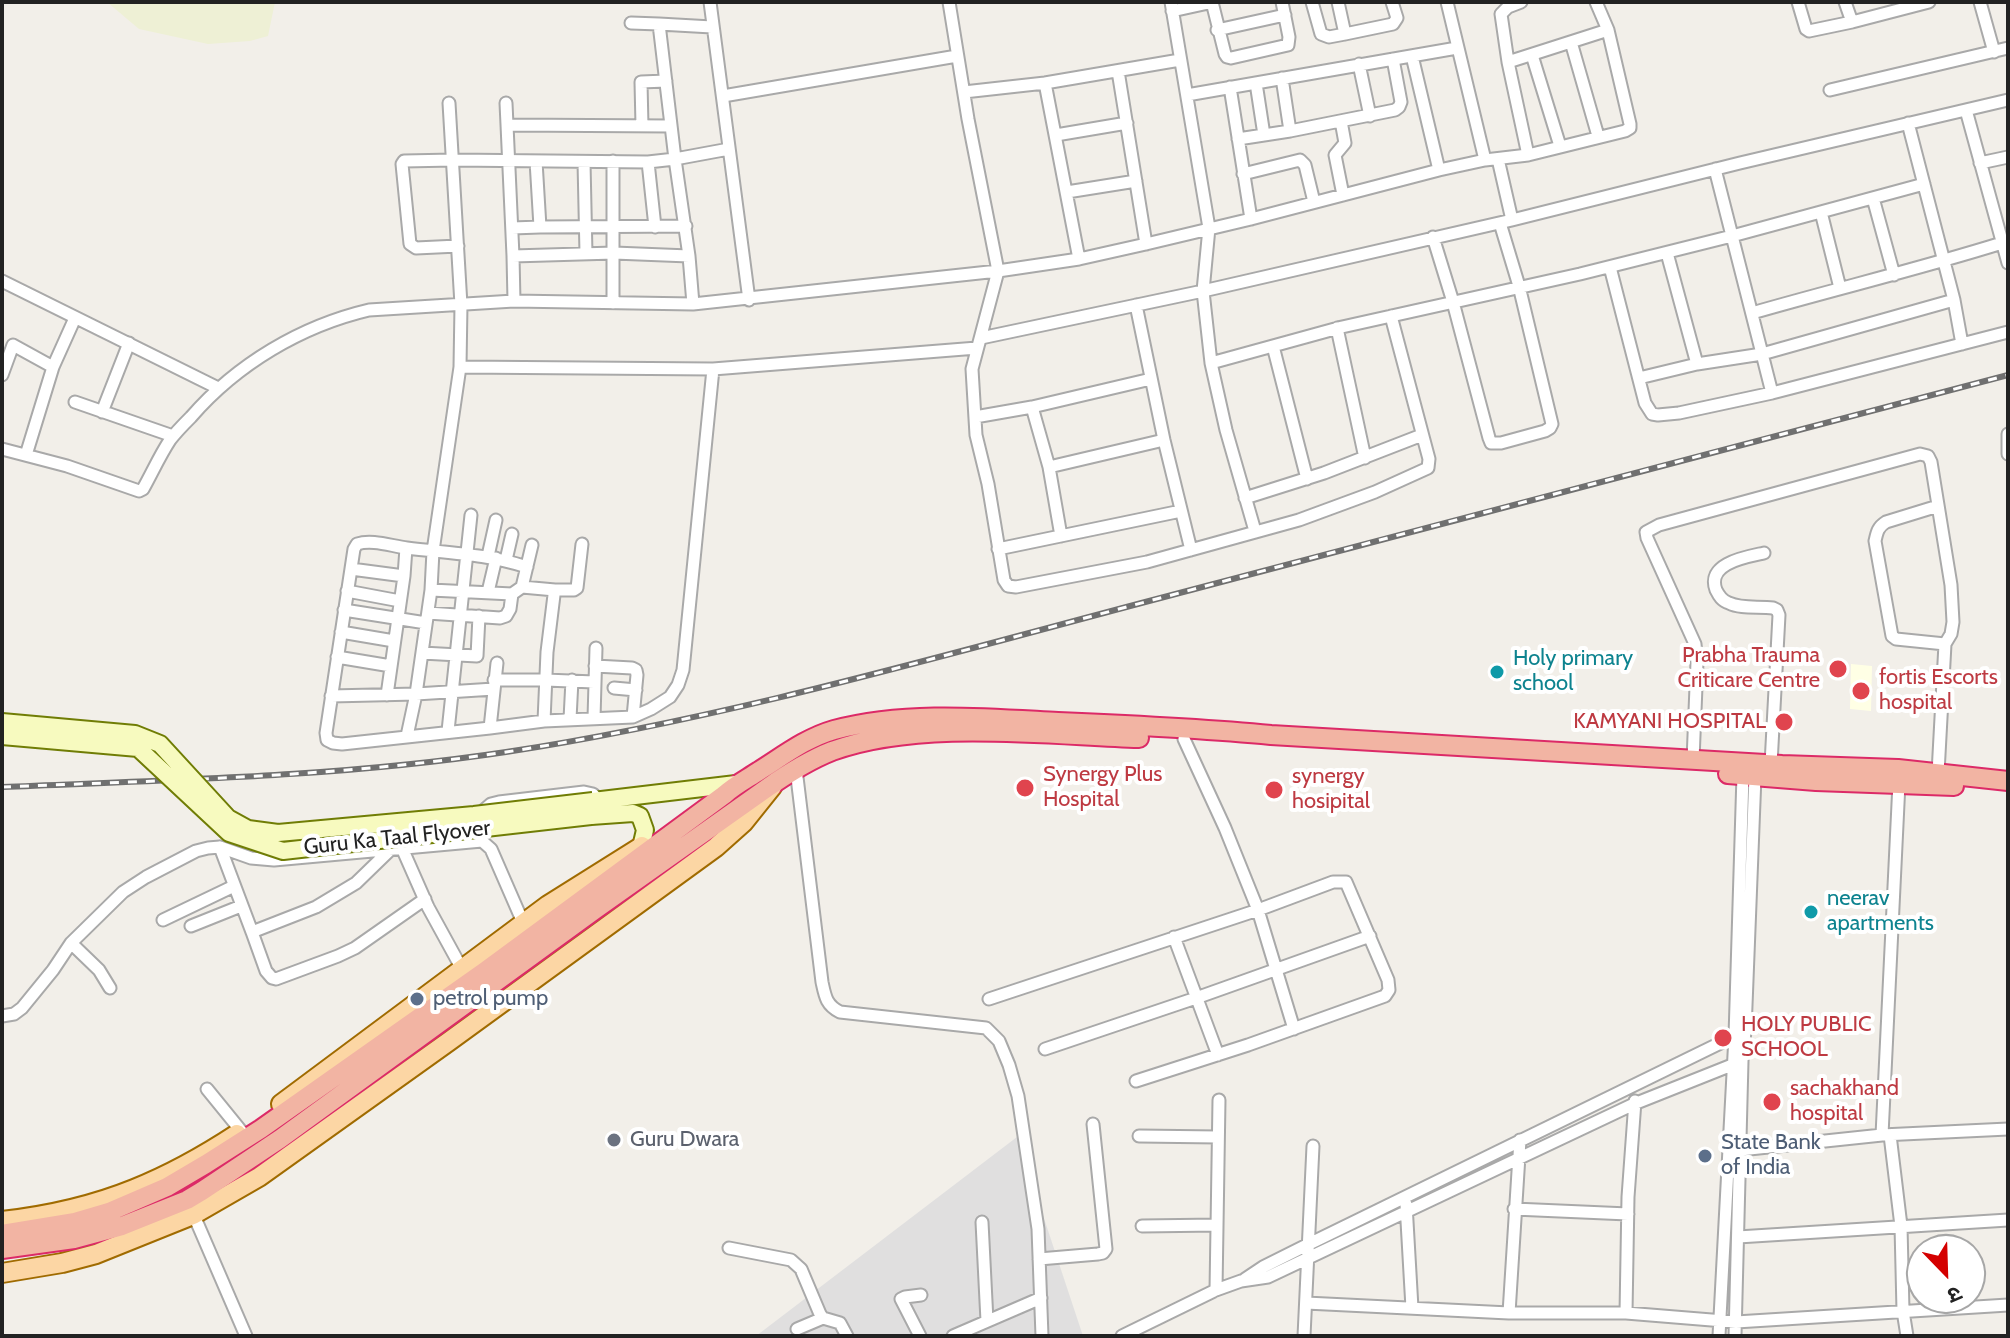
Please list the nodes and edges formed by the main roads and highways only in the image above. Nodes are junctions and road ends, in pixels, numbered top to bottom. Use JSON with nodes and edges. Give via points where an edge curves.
{"nodes":[{"id":1,"x":2,"y":722,"type":"edge"},
{"id":2,"x":2,"y":736,"type":"edge"},
{"id":3,"x":2008,"y":781,"type":"edge"},
{"id":4,"x":776,"y":782,"type":"junction"},
{"id":5,"x":736,"y":784,"type":"junction"},
{"id":6,"x":2008,"y":793,"type":"edge"},
{"id":7,"x":640,"y":852,"type":"junction"},
{"id":8,"x":531,"y":938,"type":"junction"},
{"id":9,"x":190,"y":1207,"type":"junction"},
{"id":10,"x":73,"y":1215,"type":"junction"},
{"id":11,"x":2,"y":1221,"type":"edge"},
{"id":12,"x":2,"y":1234,"type":"edge"},
{"id":13,"x":2,"y":1249,"type":"edge"},
{"id":14,"x":2,"y":1273,"type":"edge"}],
"edges":[{"from":1,"to":5,"type":"main road","name":"Guru Ka Taal Flyover","bridge":true,"via":[[135,734],[160,744],[228,818],[248,829],[278,833]]},
{"from":2,"to":7,"type":"main road","name":"Guru Ka Taal Flyover","bridge":true,"via":[[138,748],[229,833],[283,851],[633,813],[645,830]]},
{"from":3,"to":5,"type":"highway","via":[[1898,769],[959,718],[896,720],[831,731]]},
{"from":4,"to":6,"type":"highway","via":[[851,745],[969,732],[1184,739]]},
{"from":4,"to":8,"type":"highway"},
{"from":4,"to":9,"type":"main road","via":[[733,833],[547,970],[259,1177]]},
{"from":5,"to":7,"type":"highway"},
{"from":7,"to":8,"type":"highway"},
{"from":8,"to":9,"type":"highway"},
{"from":8,"to":10,"type":"main road","via":[[462,969],[242,1132]]},
{"from":8,"to":10,"type":"highway","via":[[206,1164],[109,1212]]},
{"from":9,"to":13,"type":"highway","via":[[74,1239]]},
{"from":9,"to":14,"type":"main road","via":[[96,1254]]},
{"from":10,"to":11,"type":"main road"},
{"from":10,"to":12,"type":"highway"}]}
